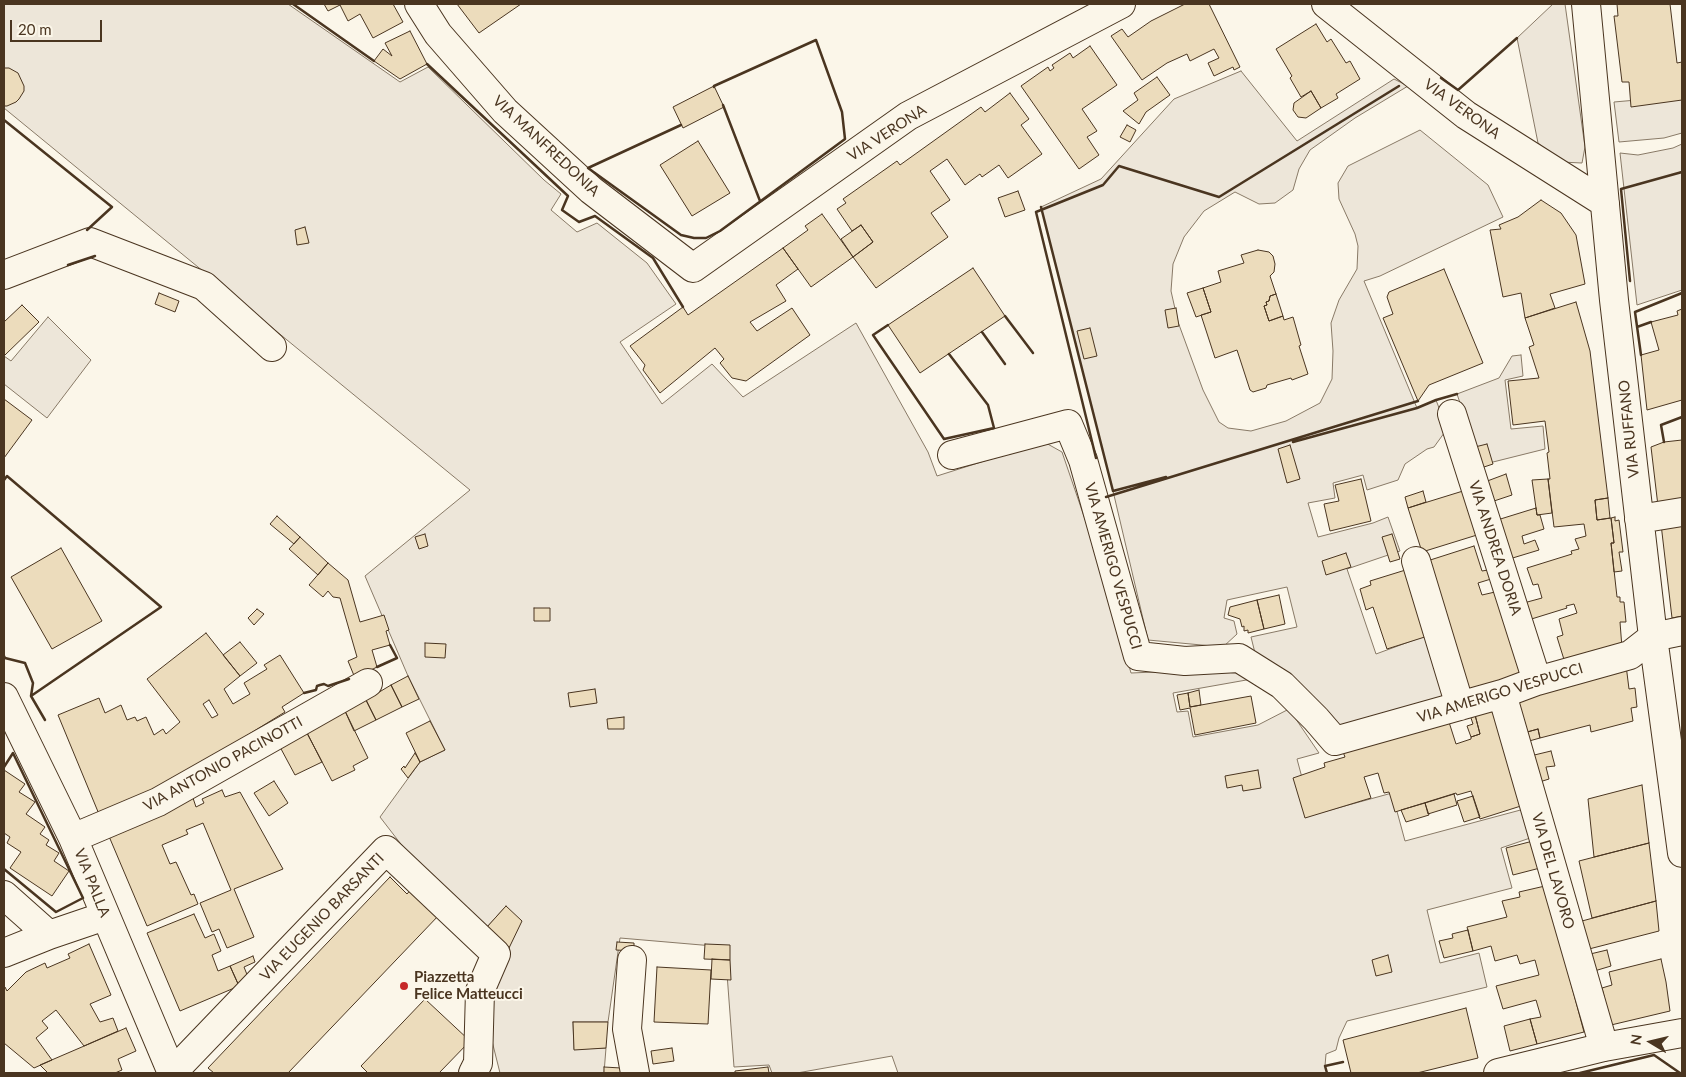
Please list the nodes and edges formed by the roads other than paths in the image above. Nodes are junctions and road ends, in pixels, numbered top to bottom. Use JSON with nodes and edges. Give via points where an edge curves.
{"nodes":[{"id":1,"x":419,"y":4,"type":"edge"},
{"id":2,"x":1121,"y":4,"type":"edge"},
{"id":3,"x":1326,"y":4,"type":"edge"},
{"id":4,"x":1586,"y":4,"type":"edge"},
{"id":5,"x":1605,"y":203,"type":"junction"},
{"id":6,"x":693,"y":268,"type":"joint"},
{"id":7,"x":4,"y":275,"type":"edge"},
{"id":8,"x":272,"y":346,"type":"dead end"},
{"id":9,"x":1452,"y":414,"type":"dead end"},
{"id":10,"x":952,"y":456,"type":"dead end"},
{"id":11,"x":1682,"y":512,"type":"edge"},
{"id":12,"x":1639,"y":519,"type":"junction"},
{"id":13,"x":1416,"y":561,"type":"dead end"},
{"id":14,"x":1682,"y":631,"type":"edge"},
{"id":15,"x":1653,"y":637,"type":"junction"},
{"id":16,"x":1537,"y":681,"type":"junction"},
{"id":17,"x":368,"y":683,"type":"dead end"},
{"id":18,"x":1502,"y":694,"type":"junction"},
{"id":19,"x":4,"y":697,"type":"edge"},
{"id":20,"x":1460,"y":706,"type":"junction"},
{"id":21,"x":1677,"y":780,"type":"edge"},
{"id":22,"x":73,"y":838,"type":"junction"},
{"id":23,"x":1682,"y":853,"type":"edge"},
{"id":24,"x":4,"y":895,"type":"edge"},
{"id":25,"x":105,"y":916,"type":"junction"},
{"id":26,"x":49,"y":934,"type":"junction"},
{"id":27,"x":4,"y":953,"type":"edge"},
{"id":28,"x":632,"y":960,"type":"dead end"},
{"id":29,"x":1682,"y":1033,"type":"edge"},
{"id":30,"x":1604,"y":1047,"type":"junction"},
{"id":31,"x":172,"y":1073,"type":"edge"},
{"id":32,"x":473,"y":1073,"type":"edge"},
{"id":33,"x":635,"y":1073,"type":"edge"},
{"id":34,"x":1498,"y":1073,"type":"edge"}],
"edges":[{"from":1,"to":6,"type":"street","name":"VIA MANFREDONIA","via":[[438,34],[504,111],[591,190]]},
{"from":2,"to":6,"type":"street","name":"VIA VERONA","via":[[908,116]]},
{"from":3,"to":5,"type":"street","name":"VIA VERONA","via":[[1466,116]]},
{"from":4,"to":5,"type":"street","name":"VIA RUFFANO"},
{"from":5,"to":12,"type":"street","name":"VIA RUFFANO"},
{"from":7,"to":8,"type":"street","via":[[90,242],[204,286]]},
{"from":9,"to":16,"type":"street","name":"VIA ANDREA DORIA"},
{"from":10,"to":20,"type":"street","name":"VIA AMERIGO VESPUCCI","via":[[1068,424],[1083,460],[1138,656],[1185,661],[1240,658],[1282,685],[1335,742]]},
{"from":11,"to":12,"type":"street"},
{"from":12,"to":15,"type":"street","name":"VIA RUFFANO"},
{"from":13,"to":20,"type":"street"},
{"from":14,"to":15,"type":"street"},
{"from":15,"to":16,"type":"street","name":"VIA AMERIGO VESPUCCI","via":[[1630,655]]},
{"from":15,"to":21,"type":"street","name":"VIA RUFFANO"},
{"from":16,"to":18,"type":"street","name":"VIA AMERIGO VESPUCCI"},
{"from":17,"to":22,"type":"street","name":"VIA ANTONIO PACINOTTI","via":[[158,802]]},
{"from":18,"to":20,"type":"street","name":"VIA AMERIGO VESPUCCI"},
{"from":18,"to":30,"type":"street","name":"VIA DEL LAVORO"},
{"from":19,"to":22,"type":"street","name":"VIA PALLA"},
{"from":21,"to":23,"type":"street","name":"VIA RUFFANO"},
{"from":22,"to":25,"type":"street","name":"VIA PALLA"},
{"from":24,"to":26,"type":"street"},
{"from":25,"to":26,"type":"street"},
{"from":25,"to":31,"type":"street","name":"VIA PALLA"},
{"from":26,"to":27,"type":"street"},
{"from":28,"to":33,"type":"street","via":[[627,1029]]},
{"from":29,"to":30,"type":"street"},
{"from":30,"to":34,"type":"street"},
{"from":31,"to":32,"type":"street","name":"VIA EUGENIO BARSANTI","via":[[386,850],[496,954],[480,991],[478,1063]]}]}
